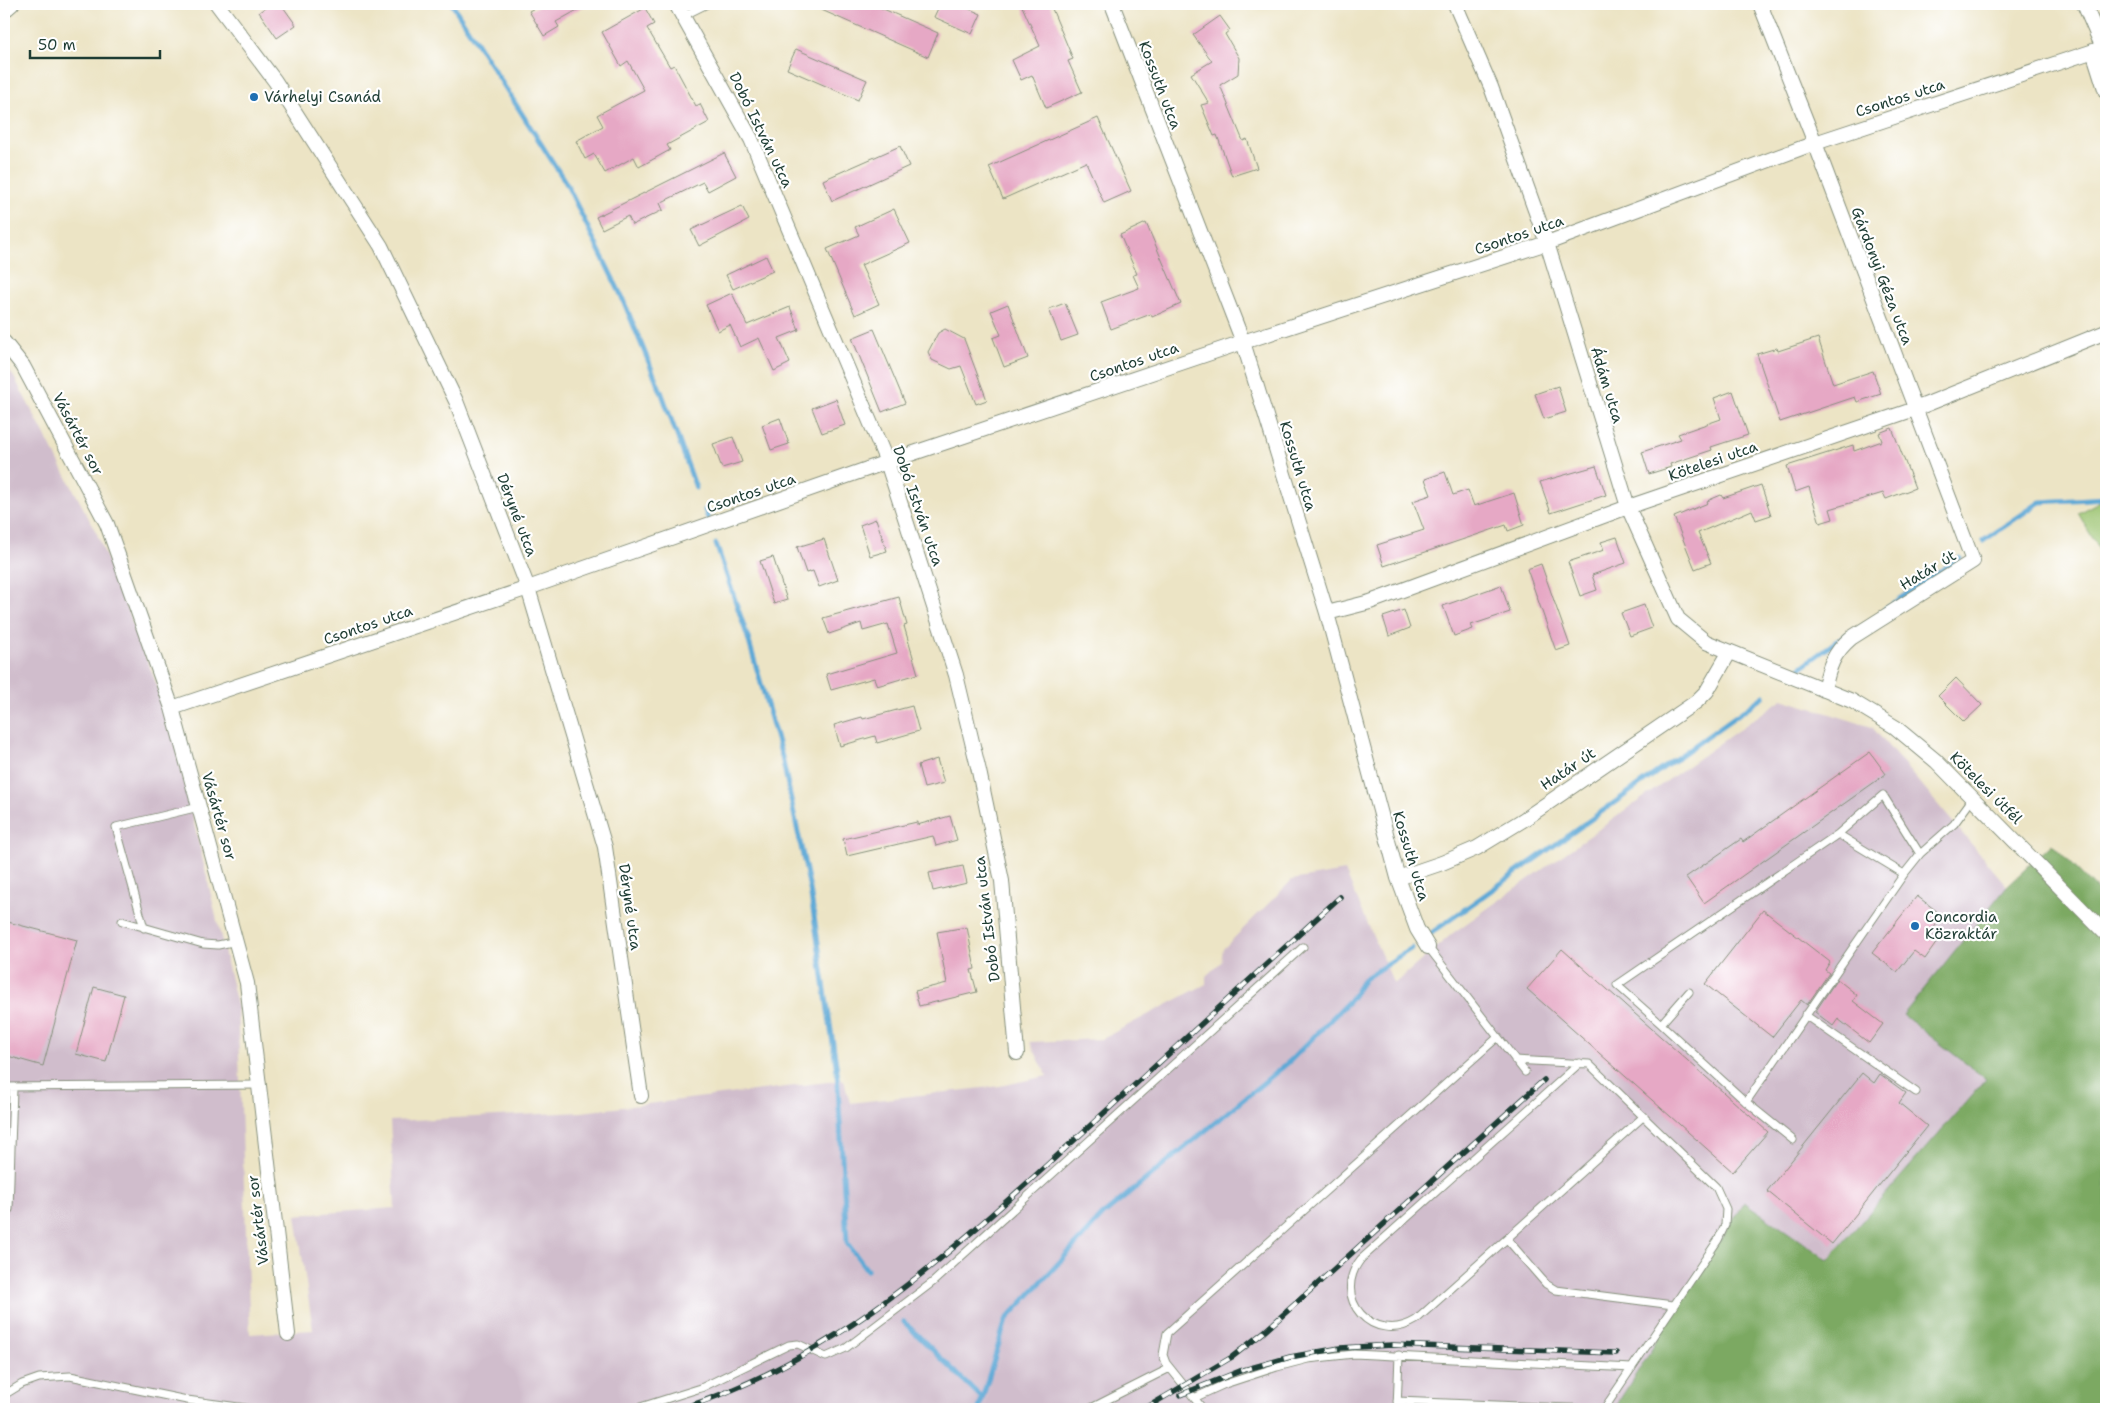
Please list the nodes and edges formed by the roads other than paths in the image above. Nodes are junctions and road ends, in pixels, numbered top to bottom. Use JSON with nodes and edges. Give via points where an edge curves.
{"nodes":[{"id":1,"x":217,"y":4,"type":"edge"},
{"id":2,"x":676,"y":4,"type":"edge"},
{"id":3,"x":706,"y":4,"type":"edge"},
{"id":4,"x":1112,"y":4,"type":"edge"},
{"id":5,"x":1455,"y":4,"type":"edge"},
{"id":6,"x":1760,"y":4,"type":"edge"},
{"id":7,"x":2084,"y":4,"type":"edge"},
{"id":8,"x":684,"y":16,"type":"junction"},
{"id":9,"x":2101,"y":49,"type":"edge"},
{"id":10,"x":2106,"y":92,"type":"edge"},
{"id":11,"x":1815,"y":144,"type":"junction"},
{"id":12,"x":1547,"y":244,"type":"junction"},
{"id":13,"x":2106,"y":332,"type":"edge"},
{"id":14,"x":4,"y":342,"type":"edge"},
{"id":15,"x":1243,"y":342,"type":"junction"},
{"id":16,"x":1914,"y":408,"type":"junction"},
{"id":17,"x":888,"y":462,"type":"junction"},
{"id":18,"x":1628,"y":507,"type":"junction"},
{"id":19,"x":1973,"y":561,"type":"joint"},
{"id":20,"x":528,"y":588,"type":"junction"},
{"id":21,"x":1327,"y":613,"type":"junction"},
{"id":22,"x":1729,"y":652,"type":"junction"},
{"id":23,"x":1824,"y":690,"type":"junction"},
{"id":24,"x":172,"y":708,"type":"junction"},
{"id":25,"x":1973,"y":798,"type":"junction"},
{"id":26,"x":200,"y":807,"type":"junction"},
{"id":27,"x":1838,"y":834,"type":"junction"},
{"id":28,"x":1920,"y":854,"type":"junction"},
{"id":29,"x":1904,"y":874,"type":"junction"},
{"id":30,"x":1398,"y":878,"type":"junction"},
{"id":31,"x":122,"y":921,"type":"dead end"},
{"id":32,"x":144,"y":928,"type":"junction"},
{"id":33,"x":2106,"y":934,"type":"edge"},
{"id":34,"x":237,"y":941,"type":"junction"},
{"id":35,"x":1428,"y":947,"type":"joint"},
{"id":36,"x":1302,"y":948,"type":"dead end"},
{"id":37,"x":1689,"y":992,"type":"dead end"},
{"id":38,"x":1805,"y":1014,"type":"junction"},
{"id":39,"x":1661,"y":1024,"type":"junction"},
{"id":40,"x":1498,"y":1037,"type":"junction"},
{"id":41,"x":1017,"y":1053,"type":"dead end"},
{"id":42,"x":1515,"y":1060,"type":"junction"},
{"id":43,"x":1580,"y":1063,"type":"junction"},
{"id":44,"x":1525,"y":1072,"type":"dead end"},
{"id":45,"x":258,"y":1085,"type":"junction"},
{"id":46,"x":4,"y":1087,"type":"edge"},
{"id":47,"x":12,"y":1088,"type":"junction"},
{"id":48,"x":1916,"y":1092,"type":"dead end"},
{"id":49,"x":641,"y":1096,"type":"dead end"},
{"id":50,"x":1746,"y":1102,"type":"junction"},
{"id":51,"x":1644,"y":1116,"type":"junction"},
{"id":52,"x":1793,"y":1140,"type":"dead end"},
{"id":53,"x":4,"y":1209,"type":"edge"},
{"id":54,"x":1507,"y":1238,"type":"junction"},
{"id":55,"x":1673,"y":1305,"type":"junction"},
{"id":56,"x":288,"y":1334,"type":"dead end"},
{"id":57,"x":1399,"y":1355,"type":"junction"},
{"id":58,"x":1170,"y":1368,"type":"junction"},
{"id":59,"x":1632,"y":1368,"type":"junction"},
{"id":60,"x":4,"y":1395,"type":"edge"},
{"id":61,"x":1194,"y":1398,"type":"junction"},
{"id":62,"x":1397,"y":1405,"type":"edge"},
{"id":63,"x":253,"y":1409,"type":"edge"},
{"id":64,"x":634,"y":1409,"type":"edge"},
{"id":65,"x":1089,"y":1409,"type":"edge"},
{"id":66,"x":1203,"y":1409,"type":"edge"},
{"id":67,"x":1594,"y":1409,"type":"edge"},
{"id":68,"x":1604,"y":1409,"type":"edge"}],
"edges":[{"from":1,"to":20,"type":"street","name":"Déryné utca","via":[[275,81],[381,246],[456,401]]},
{"from":2,"to":8,"type":"street","name":"Dobó István utca"},
{"from":3,"to":8,"type":"lane"},
{"from":4,"to":15,"type":"street","name":"Kossuth utca"},
{"from":5,"to":12,"type":"street","name":"Ádám utca","via":[[1491,87]]},
{"from":6,"to":11,"type":"street","name":"Gárdonyi Géza utca"},
{"from":7,"to":9,"type":"street"},
{"from":8,"to":17,"type":"street","name":"Dobó István utca","via":[[751,139]]},
{"from":9,"to":10,"type":"street"},
{"from":9,"to":11,"type":"street","name":"Csontos utca"},
{"from":11,"to":12,"type":"street","name":"Csontos utca"},
{"from":11,"to":16,"type":"street","name":"Gárdonyi Géza utca"},
{"from":12,"to":15,"type":"street","name":"Csontos utca"},
{"from":12,"to":18,"type":"street","name":"Ádám utca"},
{"from":13,"to":16,"type":"street","name":"Kötelesi utca"},
{"from":14,"to":24,"type":"street","name":"Vásártér sor","via":[[22,366],[107,524]]},
{"from":15,"to":17,"type":"street","name":"Csontos utca"},
{"from":15,"to":21,"type":"street","name":"Kossuth utca"},
{"from":16,"to":18,"type":"street","name":"Kötelesi utca"},
{"from":16,"to":19,"type":"street","name":"Gárdonyi Géza utca"},
{"from":17,"to":20,"type":"street","name":"Csontos utca"},
{"from":17,"to":41,"type":"street","name":"Dobó István utca","via":[[956,675],[979,771],[1002,881]]},
{"from":18,"to":21,"type":"street","name":"Kötelesi utca","via":[[1370,602]]},
{"from":18,"to":22,"type":"street","name":"Ádám utca","via":[[1678,619],[1706,642]]},
{"from":19,"to":23,"type":"street","name":"Határ út","via":[[1850,638],[1837,650],[1829,666]]},
{"from":20,"to":24,"type":"street","name":"Csontos utca"},
{"from":20,"to":49,"type":"street","name":"Déryné utca","via":[[605,847]]},
{"from":21,"to":30,"type":"street","name":"Kossuth utca"},
{"from":22,"to":23,"type":"street","name":"Ádám utca"},
{"from":22,"to":30,"type":"street","name":"Határ út","via":[[1707,691],[1688,707],[1477,848]]},
{"from":23,"to":25,"type":"street","name":"Kötelesi útfél","via":[[1852,701],[1895,727]]},
{"from":24,"to":26,"type":"street","name":"Vásártér sor"},
{"from":25,"to":28,"type":"lane","via":[[1954,824]]},
{"from":25,"to":33,"type":"street","name":"Kötelesi útfél"},
{"from":26,"to":32,"type":"lane","via":[[116,827]]},
{"from":26,"to":34,"type":"street","name":"Vásártér sor"},
{"from":27,"to":28,"type":"lane","via":[[1883,795]]},
{"from":27,"to":29,"type":"lane"},
{"from":27,"to":39,"type":"lane","via":[[1618,985]]},
{"from":28,"to":29,"type":"lane"},
{"from":29,"to":38,"type":"lane"},
{"from":30,"to":35,"type":"street","name":"Kossuth utca","via":[[1417,929]]},
{"from":31,"to":32,"type":"lane"},
{"from":32,"to":34,"type":"lane","via":[[203,944]]},
{"from":34,"to":45,"type":"street","name":"Vásártér sor","via":[[247,982]]},
{"from":35,"to":40,"type":"lane"},
{"from":36,"to":64,"type":"lane","via":[[933,1282],[846,1348],[826,1357],[798,1344],[789,1345],[700,1388]]},
{"from":37,"to":39,"type":"lane"},
{"from":38,"to":48,"type":"lane"},
{"from":38,"to":50,"type":"lane"},
{"from":39,"to":50,"type":"lane"},
{"from":40,"to":42,"type":"lane"},
{"from":40,"to":58,"type":"lane","via":[[1172,1326],[1162,1355]]},
{"from":42,"to":43,"type":"lane"},
{"from":42,"to":44,"type":"lane"},
{"from":43,"to":51,"type":"lane","via":[[1589,1064]]},
{"from":43,"to":54,"type":"lane","via":[[1361,1259],[1350,1283],[1353,1302],[1365,1318],[1376,1325],[1396,1328],[1410,1324]]},
{"from":45,"to":47,"type":"lane"},
{"from":45,"to":56,"type":"street","name":"Vásártér sor"},
{"from":46,"to":47,"type":"lane"},
{"from":47,"to":53,"type":"lane","via":[[9,1209]]},
{"from":50,"to":52,"type":"lane"},
{"from":51,"to":54,"type":"lane"},
{"from":51,"to":55,"type":"lane","via":[[1708,1178],[1721,1195],[1726,1209],[1722,1232]]},
{"from":54,"to":55,"type":"lane","via":[[1546,1284],[1556,1290]]},
{"from":55,"to":59,"type":"lane"},
{"from":57,"to":59,"type":"lane"},
{"from":57,"to":61,"type":"lane","via":[[1354,1354],[1308,1359],[1253,1374]]},
{"from":57,"to":62,"type":"lane"},
{"from":58,"to":61,"type":"lane"},
{"from":58,"to":65,"type":"lane"},
{"from":59,"to":68,"type":"lane"},
{"from":60,"to":63,"type":"lane","via":[[39,1378],[70,1376],[187,1400]]},
{"from":61,"to":66,"type":"lane"},
{"from":62,"to":67,"type":"lane"}]}
